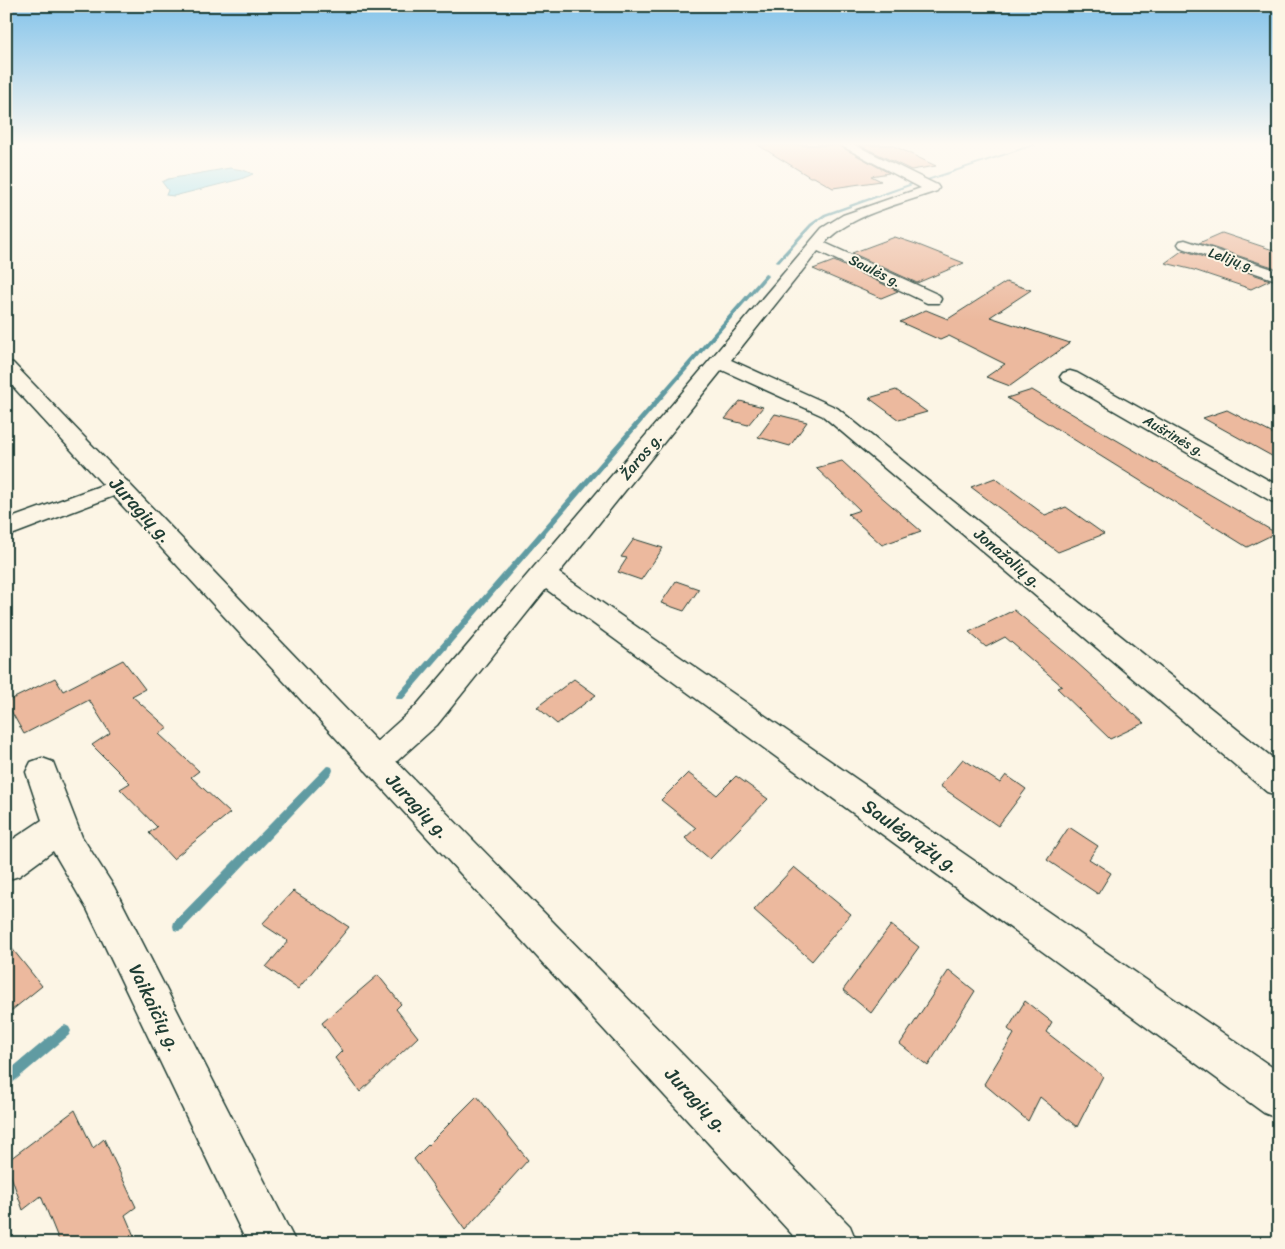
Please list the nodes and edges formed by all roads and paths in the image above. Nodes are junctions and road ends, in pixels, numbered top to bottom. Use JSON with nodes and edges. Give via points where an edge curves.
{"nodes":[{"id":1,"x":891,"y":203,"type":"edge"},
{"id":2,"x":1185,"y":244,"type":"dead end"},
{"id":3,"x":816,"y":245,"type":"junction"},
{"id":4,"x":1279,"y":276,"type":"edge"},
{"id":5,"x":933,"y":299,"type":"dead end"},
{"id":6,"x":719,"y":362,"type":"junction"},
{"id":7,"x":6,"y":367,"type":"edge"},
{"id":8,"x":1070,"y":377,"type":"dead end"},
{"id":9,"x":119,"y":486,"type":"junction"},
{"id":10,"x":1279,"y":496,"type":"edge"},
{"id":11,"x":6,"y":529,"type":"edge"},
{"id":12,"x":543,"y":574,"type":"junction"},
{"id":13,"x":376,"y":761,"type":"junction"},
{"id":14,"x":42,"y":772,"type":"dead end"},
{"id":15,"x":1279,"y":782,"type":"edge"},
{"id":16,"x":60,"y":826,"type":"junction"},
{"id":17,"x":6,"y":864,"type":"edge"},
{"id":18,"x":1279,"y":1098,"type":"edge"},
{"id":19,"x":272,"y":1243,"type":"edge"},
{"id":20,"x":833,"y":1243,"type":"edge"}],
"edges":[{"from":1,"to":3,"type":"street","name":"Žaros g.","via":[[836,224]]},
{"from":2,"to":4,"type":"street","name":"Lelijų g."},
{"from":3,"to":5,"type":"street","name":"Saulės g."},
{"from":3,"to":6,"type":"street","name":"Žaros g."},
{"from":6,"to":12,"type":"street","name":"Žaros g."},
{"from":6,"to":15,"type":"street","name":"Jonažolių g.","via":[[830,412]]},
{"from":7,"to":9,"type":"street","name":"Juragių g."},
{"from":8,"to":10,"type":"street","name":"Aušrinės g."},
{"from":9,"to":11,"type":"street"},
{"from":9,"to":13,"type":"street","name":"Juragių g."},
{"from":12,"to":13,"type":"street","name":"Žaros g.","via":[[426,716]]},
{"from":12,"to":18,"type":"street","name":"Saulėgrąžų g."},
{"from":13,"to":20,"type":"street","name":"Juragių g."},
{"from":14,"to":16,"type":"street","name":"Vaikaičių g."},
{"from":16,"to":17,"type":"street"},
{"from":16,"to":19,"type":"street","name":"Vaikaičių g.","via":[[67,844],[101,898]]}]}
